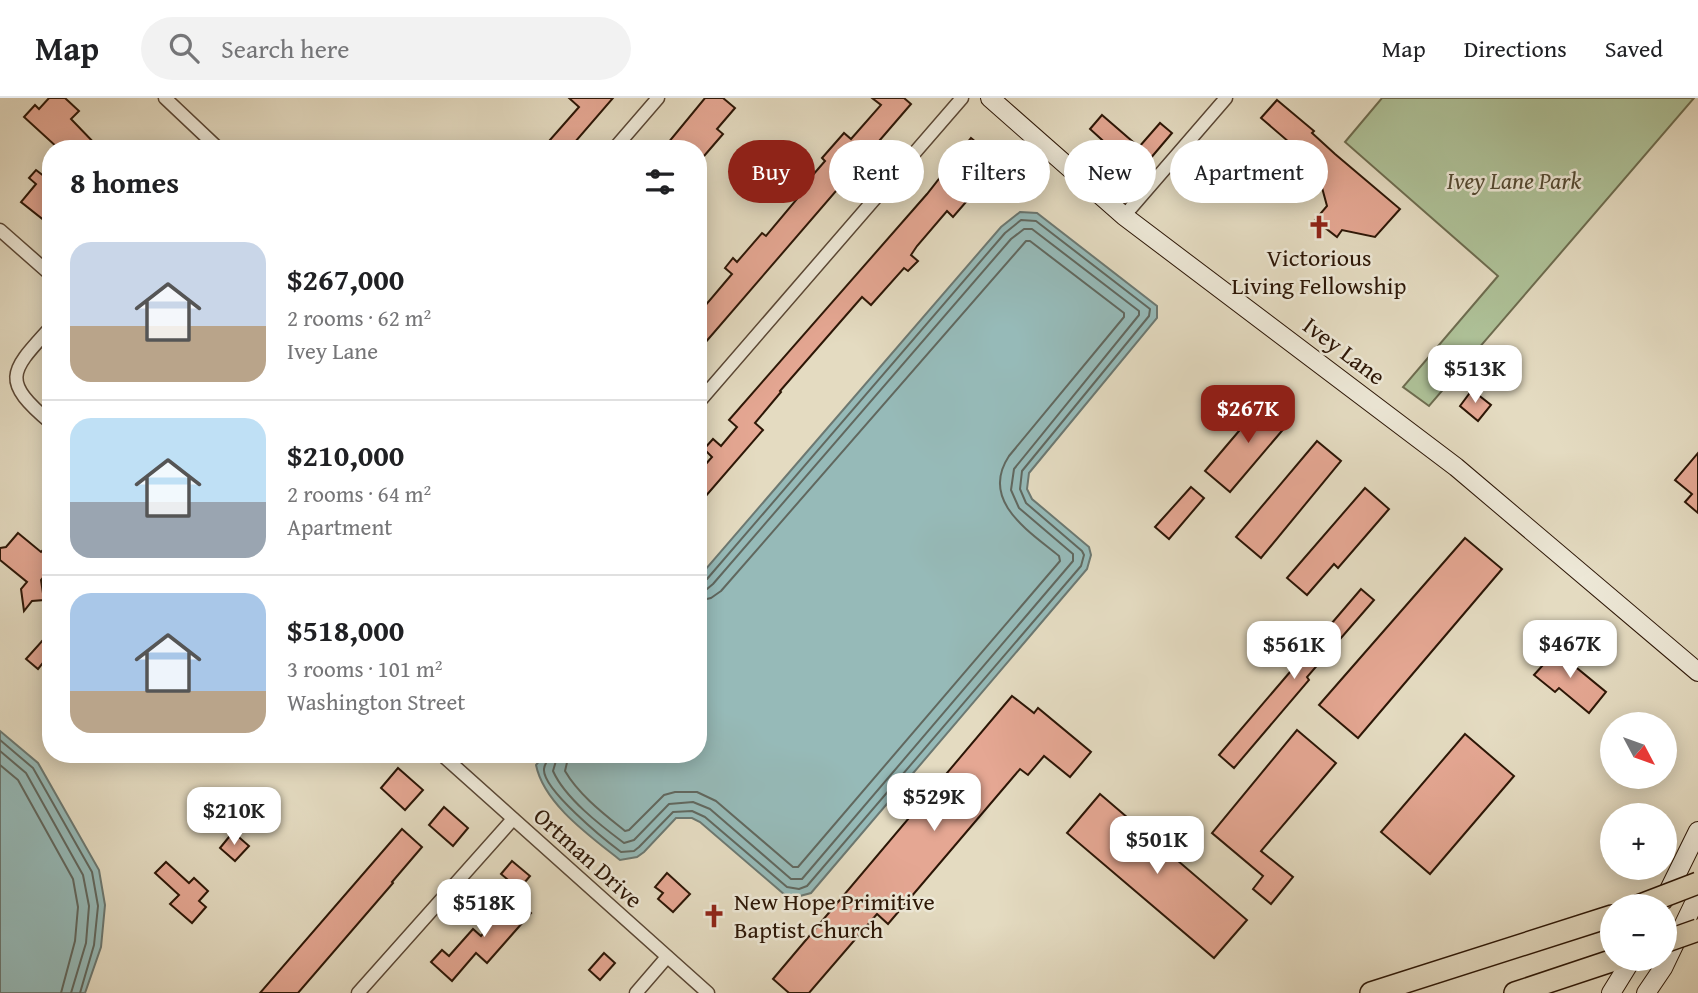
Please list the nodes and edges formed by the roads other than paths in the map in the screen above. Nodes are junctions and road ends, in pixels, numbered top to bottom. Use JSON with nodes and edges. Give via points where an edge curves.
{"nodes":[{"id":1,"x":165,"y":98,"type":"edge"},
{"id":2,"x":658,"y":98,"type":"edge"},
{"id":3,"x":962,"y":98,"type":"edge"},
{"id":4,"x":990,"y":98,"type":"edge"},
{"id":5,"x":1226,"y":98,"type":"edge"},
{"id":6,"x":209,"y":140,"type":"edge"},
{"id":7,"x":622,"y":140,"type":"edge"},
{"id":8,"x":1124,"y":216,"type":"junction"},
{"id":9,"x":0,"y":230,"type":"edge"},
{"id":10,"x":42,"y":267,"type":"edge"},
{"id":11,"x":42,"y":337,"type":"edge"},
{"id":12,"x":707,"y":393,"type":"edge"},
{"id":13,"x":42,"y":415,"type":"edge"},
{"id":14,"x":1670,"y":648,"type":"junction"},
{"id":15,"x":1698,"y":653,"type":"edge"},
{"id":16,"x":1698,"y":672,"type":"edge"},
{"id":17,"x":450,"y":763,"type":"edge"},
{"id":18,"x":513,"y":819,"type":"junction"},
{"id":19,"x":1698,"y":831,"type":"edge"},
{"id":20,"x":1698,"y":883,"type":"edge"},
{"id":21,"x":1667,"y":894,"type":"edge"},
{"id":22,"x":1669,"y":894,"type":"edge"},
{"id":23,"x":1698,"y":895,"type":"edge"},
{"id":24,"x":1600,"y":920,"type":"edge"},
{"id":25,"x":1698,"y":930,"type":"edge"},
{"id":26,"x":1677,"y":937,"type":"edge"},
{"id":27,"x":667,"y":957,"type":"junction"},
{"id":28,"x":1600,"y":965,"type":"edge"},
{"id":29,"x":1625,"y":971,"type":"edge"},
{"id":30,"x":358,"y":993,"type":"edge"},
{"id":31,"x":636,"y":993,"type":"edge"},
{"id":32,"x":708,"y":993,"type":"edge"},
{"id":33,"x":1371,"y":993,"type":"edge"},
{"id":34,"x":1515,"y":993,"type":"edge"},
{"id":35,"x":1611,"y":993,"type":"edge"},
{"id":36,"x":1646,"y":993,"type":"edge"}],
"edges":[{"from":1,"to":6,"type":"street"},
{"from":2,"to":7,"type":"street"},
{"from":3,"to":12,"type":"street"},
{"from":4,"to":8,"type":"street","name":"Ivey Lane"},
{"from":5,"to":8,"type":"street"},
{"from":8,"to":14,"type":"street","name":"Ivey Lane","via":[[1450,462]]},
{"from":9,"to":10,"type":"street"},
{"from":11,"to":13,"type":"street","via":[[20,360],[15,373],[20,393]]},
{"from":14,"to":15,"type":"street"},
{"from":14,"to":16,"type":"street","name":"Ivey Lane"},
{"from":17,"to":18,"type":"street","name":"Ortman Drive"},
{"from":18,"to":27,"type":"street","name":"Ortman Drive"},
{"from":18,"to":30,"type":"street"},
{"from":19,"to":21,"type":"street"},
{"from":20,"to":22,"type":"highway","bridge":true},
{"from":23,"to":36,"type":"street"},
{"from":24,"to":33,"type":"highway"},
{"from":25,"to":26,"type":"highway","bridge":true},
{"from":27,"to":31,"type":"street"},
{"from":27,"to":32,"type":"street","name":"Ortman Drive"},
{"from":28,"to":34,"type":"highway"},
{"from":29,"to":35,"type":"street"}]}
